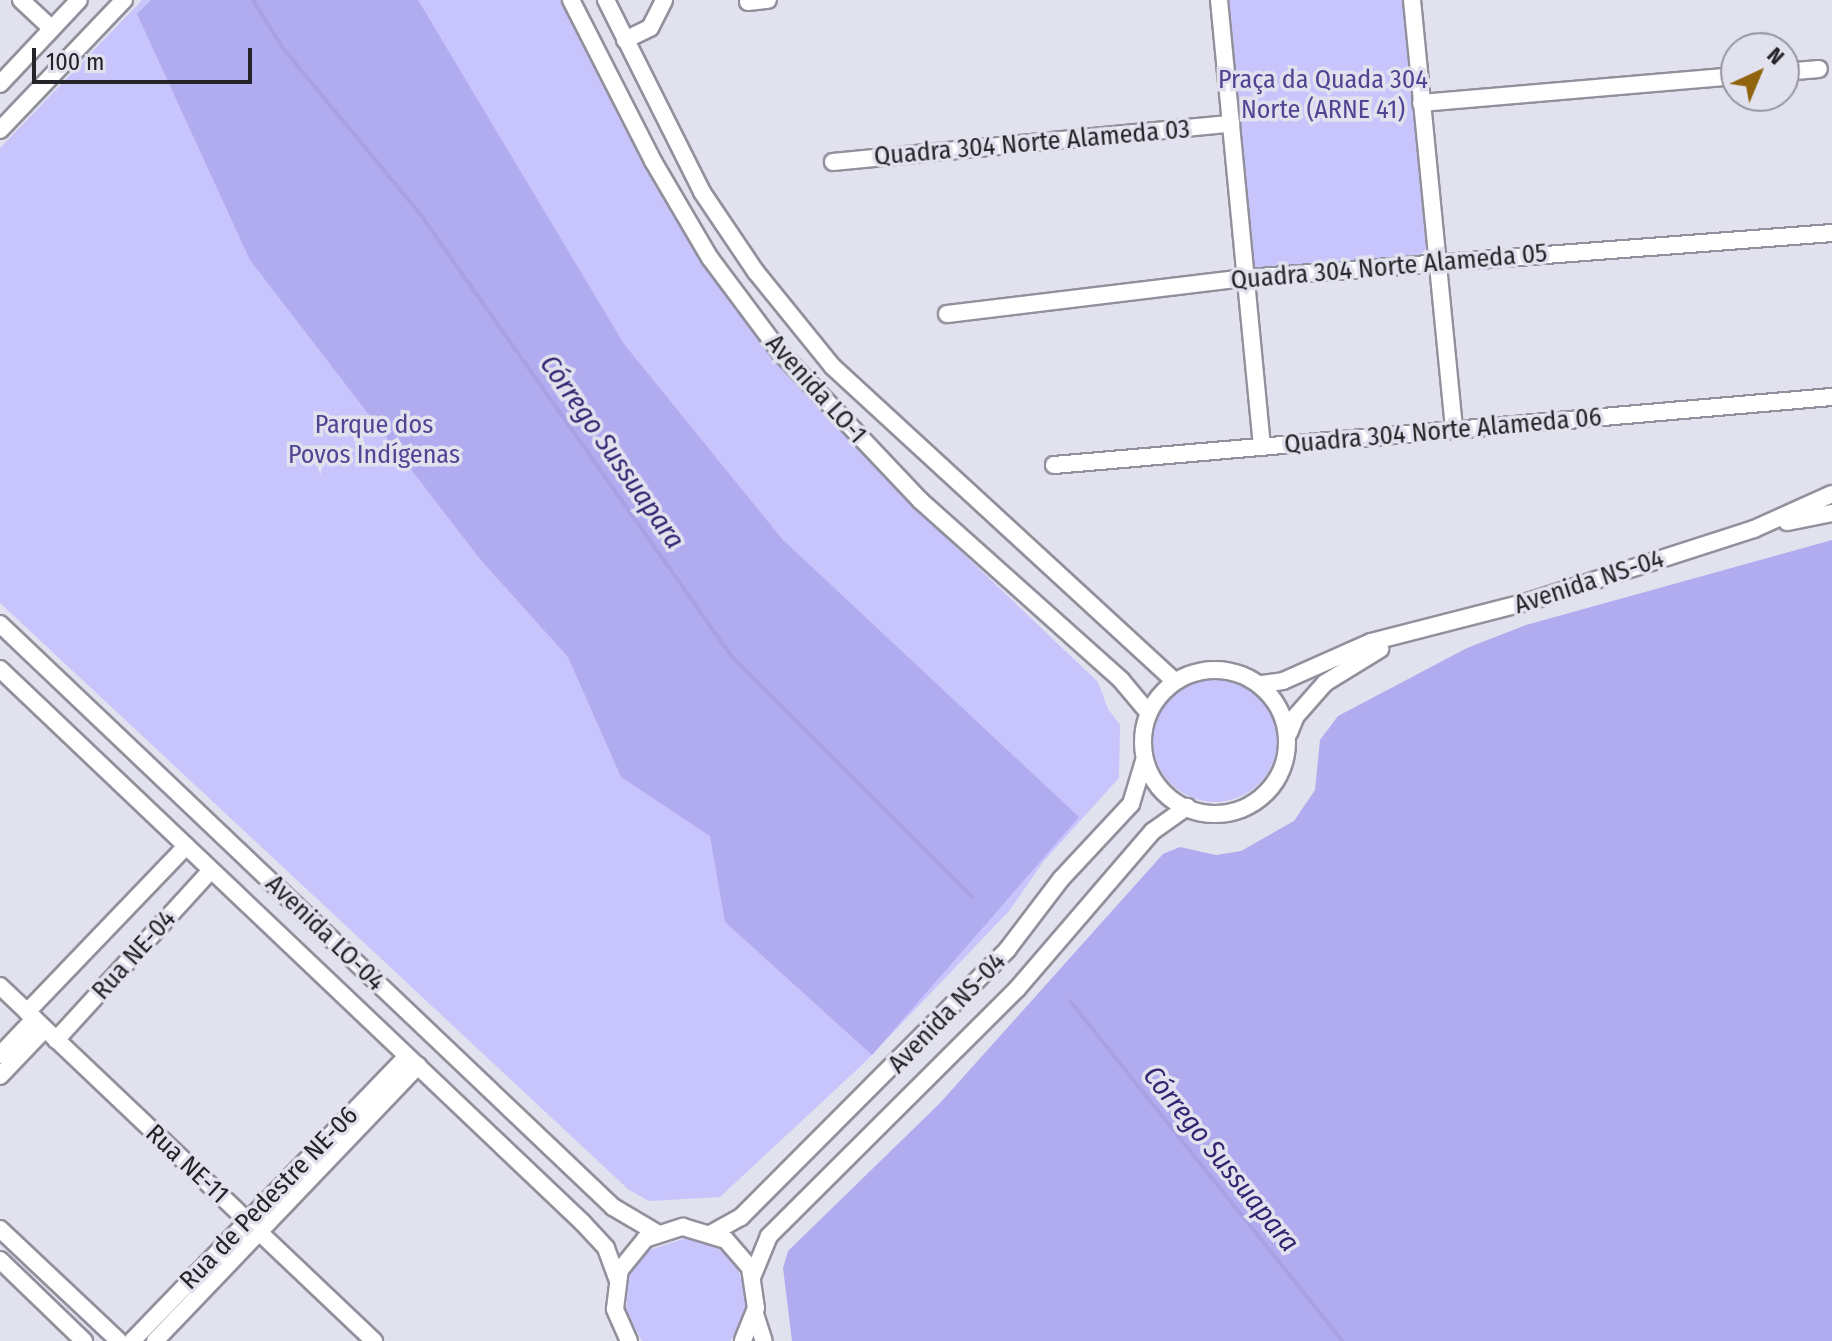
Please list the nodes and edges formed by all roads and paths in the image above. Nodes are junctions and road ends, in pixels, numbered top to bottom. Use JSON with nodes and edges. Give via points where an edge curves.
{"nodes":[{"id":1,"x":21,"y":0,"type":"edge"},
{"id":2,"x":79,"y":0,"type":"edge"},
{"id":3,"x":124,"y":0,"type":"edge"},
{"id":4,"x":571,"y":0,"type":"edge"},
{"id":5,"x":606,"y":0,"type":"edge"},
{"id":6,"x":664,"y":0,"type":"edge"},
{"id":7,"x":768,"y":0,"type":"edge"},
{"id":8,"x":1219,"y":0,"type":"edge"},
{"id":9,"x":1412,"y":0,"type":"edge"},
{"id":10,"x":748,"y":2,"type":"edge"},
{"id":11,"x":52,"y":29,"type":"junction"},
{"id":12,"x":625,"y":40,"type":"junction"},
{"id":13,"x":1819,"y":69,"type":"dead end"},
{"id":14,"x":1800,"y":71,"type":"edge"},
{"id":15,"x":1720,"y":77,"type":"edge"},
{"id":16,"x":0,"y":84,"type":"edge"},
{"id":17,"x":1421,"y":103,"type":"junction"},
{"id":18,"x":1231,"y":124,"type":"junction"},
{"id":19,"x":0,"y":130,"type":"edge"},
{"id":20,"x":833,"y":162,"type":"dead end"},
{"id":21,"x":1832,"y":233,"type":"edge"},
{"id":22,"x":1436,"y":263,"type":"junction"},
{"id":23,"x":1246,"y":278,"type":"junction"},
{"id":24,"x":947,"y":314,"type":"dead end"},
{"id":25,"x":1832,"y":397,"type":"edge"},
{"id":26,"x":1454,"y":430,"type":"junction"},
{"id":27,"x":1262,"y":447,"type":"junction"},
{"id":28,"x":1054,"y":465,"type":"dead end"},
{"id":29,"x":1832,"y":494,"type":"edge"},
{"id":30,"x":1832,"y":513,"type":"edge"},
{"id":31,"x":1754,"y":529,"type":"junction"},
{"id":32,"x":0,"y":624,"type":"edge"},
{"id":33,"x":1422,"y":632,"type":"junction"},
{"id":34,"x":0,"y":669,"type":"edge"},
{"id":35,"x":1173,"y":680,"type":"junction"},
{"id":36,"x":1262,"y":684,"type":"junction"},
{"id":37,"x":1147,"y":711,"type":"junction"},
{"id":38,"x":1289,"y":733,"type":"junction"},
{"id":39,"x":1144,"y":761,"type":"junction"},
{"id":40,"x":1187,"y":807,"type":"junction"},
{"id":41,"x":186,"y":846,"type":"junction"},
{"id":42,"x":211,"y":870,"type":"junction"},
{"id":43,"x":0,"y":986,"type":"edge"},
{"id":44,"x":40,"y":1025,"type":"junction"},
{"id":45,"x":0,"y":1055,"type":"edge"},
{"id":46,"x":412,"y":1061,"type":"junction"},
{"id":47,"x":0,"y":1076,"type":"edge"},
{"id":48,"x":246,"y":1220,"type":"junction"},
{"id":49,"x":0,"y":1229,"type":"edge"},
{"id":50,"x":258,"y":1232,"type":"junction"},
{"id":51,"x":657,"y":1233,"type":"junction"},
{"id":52,"x":712,"y":1233,"type":"junction"},
{"id":53,"x":0,"y":1260,"type":"edge"},
{"id":54,"x":753,"y":1275,"type":"junction"},
{"id":55,"x":617,"y":1278,"type":"junction"},
{"id":56,"x":755,"y":1314,"type":"junction"},
{"id":57,"x":618,"y":1333,"type":"edge"},
{"id":58,"x":84,"y":1341,"type":"edge"},
{"id":59,"x":119,"y":1341,"type":"edge"},
{"id":60,"x":132,"y":1341,"type":"edge"},
{"id":61,"x":155,"y":1341,"type":"edge"},
{"id":62,"x":374,"y":1341,"type":"edge"},
{"id":63,"x":629,"y":1341,"type":"edge"},
{"id":64,"x":743,"y":1341,"type":"edge"},
{"id":65,"x":764,"y":1341,"type":"edge"}],
"edges":[{"from":1,"to":11,"type":"street"},
{"from":2,"to":11,"type":"street"},
{"from":3,"to":19,"type":"street"},
{"from":4,"to":37,"type":"street","name":"Avenida LO-1","via":[[653,161],[710,258],[780,352],[921,501],[1121,680]]},
{"from":5,"to":12,"type":"street","name":"Avenida LO-1"},
{"from":6,"to":12,"type":"street","via":[[650,28]]},
{"from":7,"to":10,"type":"street"},
{"from":8,"to":18,"type":"street"},
{"from":9,"to":17,"type":"street"},
{"from":11,"to":16,"type":"street"},
{"from":12,"to":35,"type":"street","name":"Avenida LO-1","via":[[702,192],[756,272],[832,366]]},
{"from":13,"to":14,"type":"street"},
{"from":15,"to":17,"type":"street"},
{"from":17,"to":22,"type":"street"},
{"from":18,"to":20,"type":"street","name":"Quadra 304 Norte Alameda 03"},
{"from":18,"to":23,"type":"street"},
{"from":21,"to":22,"type":"street","name":"Quadra 304 Norte Alameda 05"},
{"from":22,"to":23,"type":"street","name":"Quadra 304 Norte Alameda 05"},
{"from":22,"to":26,"type":"street"},
{"from":23,"to":24,"type":"street","name":"Quadra 304 Norte Alameda 05"},
{"from":23,"to":27,"type":"street"},
{"from":25,"to":26,"type":"street","name":"Quadra 304 Norte Alameda 06"},
{"from":26,"to":27,"type":"street","name":"Quadra 304 Norte Alameda 06"},
{"from":27,"to":28,"type":"street","name":"Quadra 304 Norte Alameda 06"},
{"from":29,"to":31,"type":"street","name":"Avenida NS-04"},
{"from":30,"to":31,"type":"street","name":"Avenida NS-04"},
{"from":31,"to":33,"type":"street","name":"Avenida NS-04"},
{"from":32,"to":51,"type":"street","name":"Avenida LO-04","via":[[613,1207]]},
{"from":33,"to":36,"type":"street","name":"Avenida NS-04","via":[[1371,642],[1283,681]]},
{"from":33,"to":38,"type":"street","name":"Avenida NS-04","via":[[1371,652],[1325,683],[1296,716]]},
{"from":34,"to":41,"type":"street","name":"Avenida LO-04"},
{"from":35,"to":36,"type":"street","via":[[1202,671]]},
{"from":35,"to":37,"type":"street"},
{"from":36,"to":38,"type":"street"},
{"from":37,"to":39,"type":"street","via":[[1141,736]]},
{"from":38,"to":40,"type":"street","via":[[1278,780],[1262,798],[1218,814]]},
{"from":39,"to":40,"type":"street","via":[[1155,783]]},
{"from":39,"to":52,"type":"street","name":"Avenida NS-04","via":[[1131,804],[1061,879],[1007,950],[741,1217]]},
{"from":40,"to":54,"type":"street","name":"Avenida NS-04","via":[[1153,831],[1017,989],[769,1236]]},
{"from":41,"to":42,"type":"street","name":"Avenida LO-04"},
{"from":41,"to":44,"type":"street","name":"Rua NE-04"},
{"from":42,"to":44,"type":"street","name":"Rua NE-04"},
{"from":42,"to":46,"type":"street","name":"Avenida LO-04"},
{"from":43,"to":44,"type":"street","name":"Rua NE-11"},
{"from":44,"to":45,"type":"street"},
{"from":44,"to":47,"type":"street"},
{"from":44,"to":48,"type":"street","name":"Rua NE-11"},
{"from":46,"to":48,"type":"street","name":"Rua de Pedestre NE-06"},
{"from":46,"to":50,"type":"street","name":"Rua de Pedestre NE-06"},
{"from":46,"to":55,"type":"street","name":"Avenida LO-04","via":[[596,1236]]},
{"from":48,"to":50,"type":"street","name":"Rua NE-11"},
{"from":48,"to":60,"type":"street","name":"Rua de Pedestre NE-06"},
{"from":49,"to":59,"type":"street"},
{"from":50,"to":61,"type":"street","name":"Rua de Pedestre NE-06"},
{"from":50,"to":62,"type":"street","name":"Rua NE-11"},
{"from":51,"to":52,"type":"street","via":[[683,1227]]},
{"from":51,"to":55,"type":"street","via":[[633,1250]]},
{"from":52,"to":54,"type":"street","via":[[737,1249]]},
{"from":53,"to":58,"type":"street"},
{"from":54,"to":56,"type":"street","name":"Avenida NS-04"},
{"from":55,"to":57,"type":"street"},
{"from":56,"to":64,"type":"street","name":"Avenida NS-04"},
{"from":56,"to":65,"type":"street"},
{"from":57,"to":63,"type":"street"}]}
